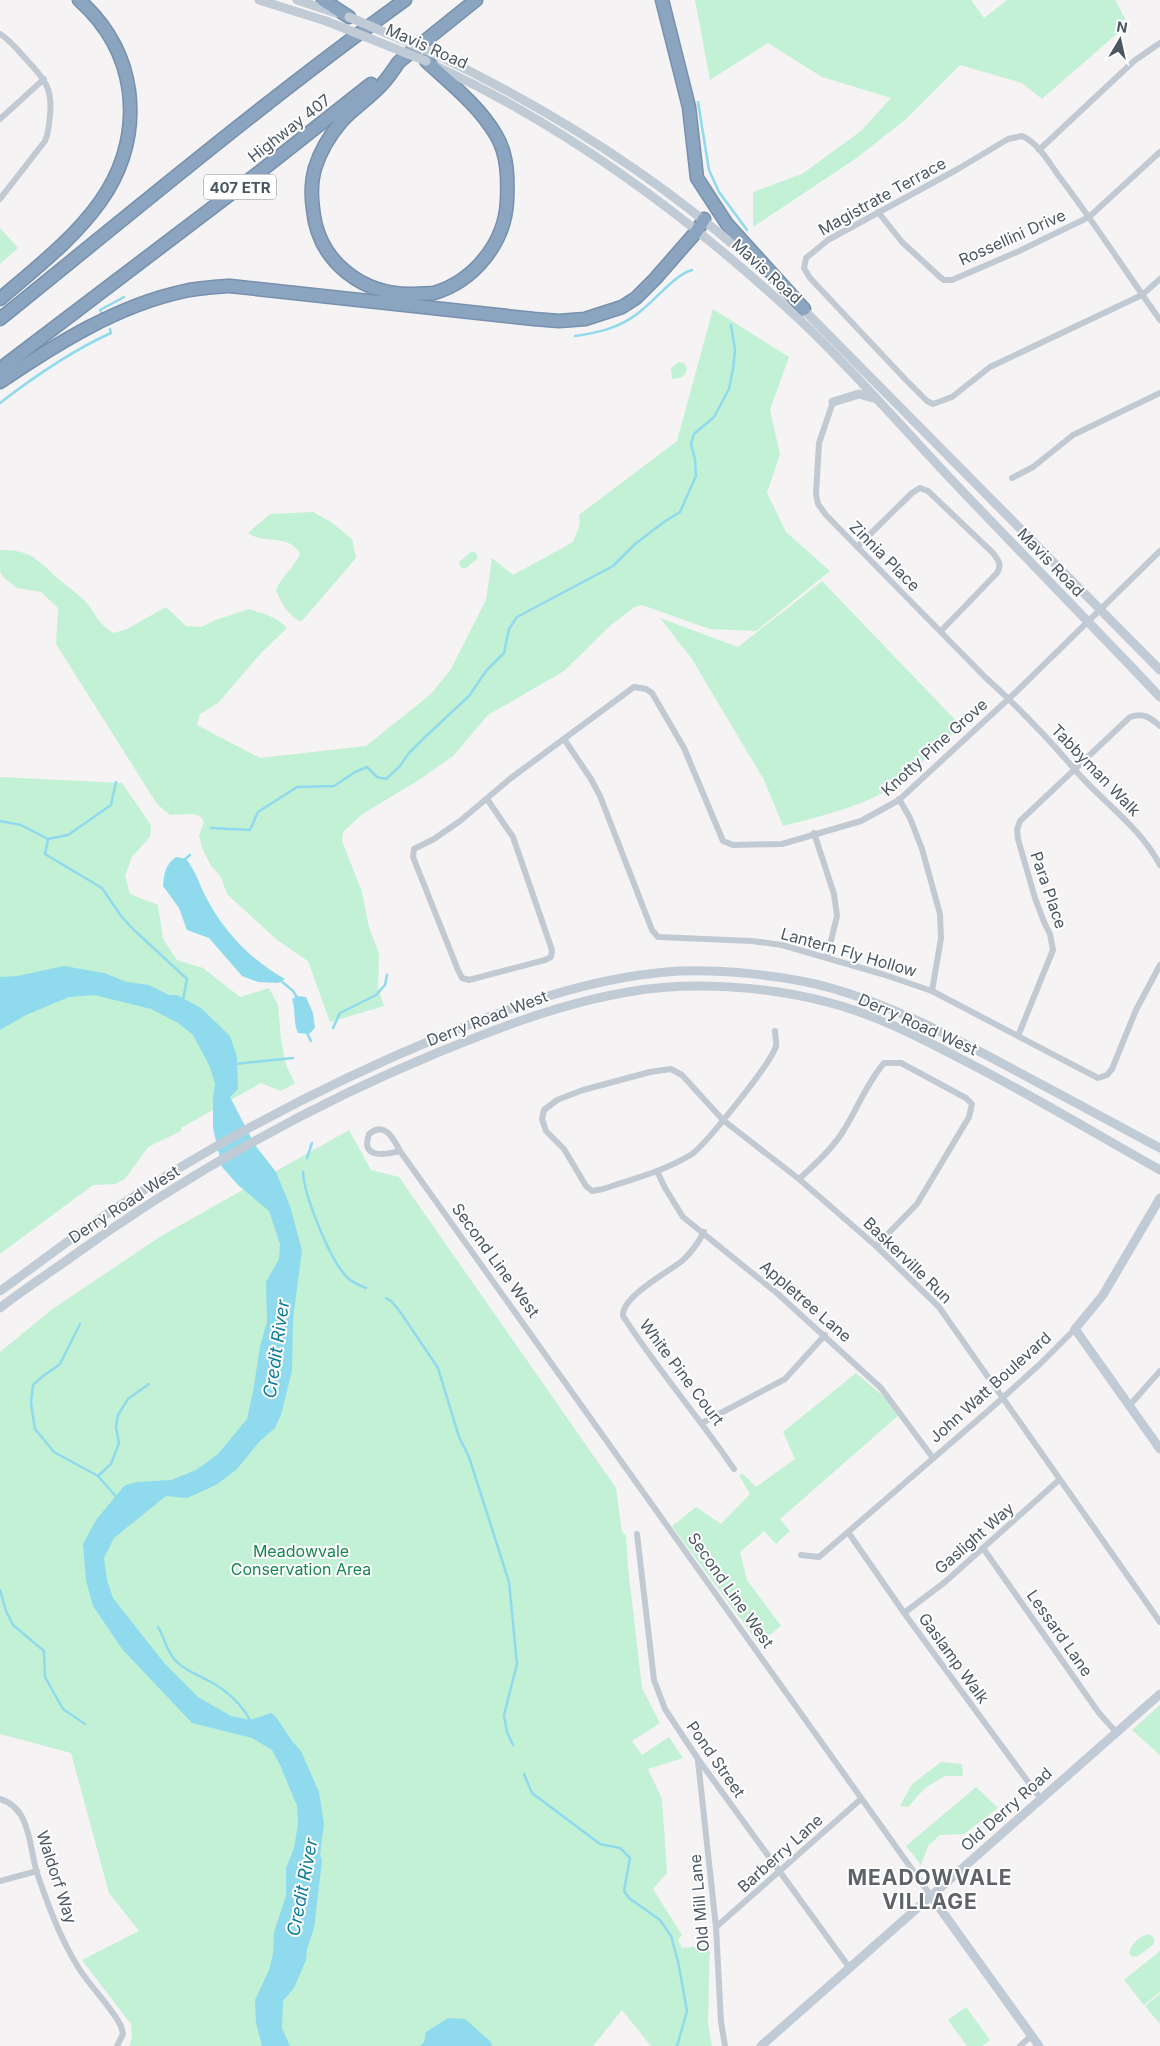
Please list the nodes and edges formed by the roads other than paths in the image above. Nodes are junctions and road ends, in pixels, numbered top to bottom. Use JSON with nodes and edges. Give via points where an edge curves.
{"nodes":[{"id":1,"x":79,"y":0,"type":"edge"},
{"id":2,"x":259,"y":0,"type":"edge"},
{"id":3,"x":297,"y":0,"type":"edge"},
{"id":4,"x":322,"y":0,"type":"edge"},
{"id":5,"x":390,"y":0,"type":"edge"},
{"id":6,"x":405,"y":0,"type":"edge"},
{"id":7,"x":476,"y":0,"type":"edge"},
{"id":8,"x":662,"y":0,"type":"edge"},
{"id":9,"x":348,"y":17,"type":"junction"},
{"id":10,"x":0,"y":34,"type":"edge"},
{"id":11,"x":348,"y":42,"type":"junction"},
{"id":12,"x":1160,"y":43,"type":"edge"},
{"id":13,"x":431,"y":58,"type":"junction"},
{"id":14,"x":398,"y":63,"type":"junction"},
{"id":15,"x":44,"y":79,"type":"junction"},
{"id":16,"x":0,"y":119,"type":"edge"},
{"id":17,"x":1039,"y":150,"type":"junction"},
{"id":18,"x":1160,"y":152,"type":"edge"},
{"id":19,"x":0,"y":199,"type":"edge"},
{"id":20,"x":878,"y":212,"type":"junction"},
{"id":21,"x":1089,"y":217,"type":"junction"},
{"id":22,"x":704,"y":219,"type":"junction"},
{"id":23,"x":697,"y":231,"type":"junction"},
{"id":24,"x":1160,"y":279,"type":"edge"},
{"id":25,"x":1142,"y":295,"type":"junction"},
{"id":26,"x":0,"y":299,"type":"edge"},
{"id":27,"x":807,"y":313,"type":"junction"},
{"id":28,"x":0,"y":319,"type":"edge"},
{"id":29,"x":1160,"y":320,"type":"edge"},
{"id":30,"x":0,"y":369,"type":"edge"},
{"id":31,"x":0,"y":382,"type":"edge"},
{"id":32,"x":1160,"y":393,"type":"edge"},
{"id":33,"x":876,"y":399,"type":"junction"},
{"id":34,"x":833,"y":402,"type":"joint"},
{"id":35,"x":1012,"y":478,"type":"dead end"},
{"id":36,"x":857,"y":547,"type":"junction"},
{"id":37,"x":1160,"y":551,"type":"edge"},
{"id":38,"x":1101,"y":609,"type":"junction"},
{"id":39,"x":1087,"y":622,"type":"junction"},
{"id":40,"x":941,"y":631,"type":"junction"},
{"id":41,"x":1160,"y":670,"type":"edge"},
{"id":42,"x":1160,"y":697,"type":"edge"},
{"id":43,"x":1008,"y":698,"type":"junction"},
{"id":44,"x":1160,"y":726,"type":"edge"},
{"id":45,"x":564,"y":739,"type":"junction"},
{"id":46,"x":1076,"y":770,"type":"junction"},
{"id":47,"x":487,"y":799,"type":"junction"},
{"id":48,"x":899,"y":799,"type":"junction"},
{"id":49,"x":814,"y":833,"type":"junction"},
{"id":50,"x":1160,"y":865,"type":"edge"},
{"id":51,"x":827,"y":957,"type":"junction"},
{"id":52,"x":1160,"y":965,"type":"edge"},
{"id":53,"x":932,"y":991,"type":"junction"},
{"id":54,"x":774,"y":1031,"type":"dead end"},
{"id":55,"x":1018,"y":1036,"type":"junction"},
{"id":56,"x":722,"y":1120,"type":"junction"},
{"id":57,"x":1160,"y":1148,"type":"edge"},
{"id":58,"x":400,"y":1151,"type":"junction"},
{"id":59,"x":1160,"y":1170,"type":"edge"},
{"id":60,"x":657,"y":1171,"type":"junction"},
{"id":61,"x":799,"y":1179,"type":"junction"},
{"id":62,"x":1160,"y":1198,"type":"edge"},
{"id":63,"x":704,"y":1232,"type":"junction"},
{"id":64,"x":876,"y":1246,"type":"junction"},
{"id":65,"x":0,"y":1291,"type":"edge"},
{"id":66,"x":0,"y":1308,"type":"edge"},
{"id":67,"x":1075,"y":1329,"type":"junction"},
{"id":68,"x":825,"y":1335,"type":"junction"},
{"id":69,"x":1160,"y":1371,"type":"edge"},
{"id":70,"x":1002,"y":1398,"type":"junction"},
{"id":71,"x":1129,"y":1406,"type":"junction"},
{"id":72,"x":702,"y":1422,"type":"junction"},
{"id":73,"x":1160,"y":1449,"type":"edge"},
{"id":74,"x":933,"y":1458,"type":"junction"},
{"id":75,"x":734,"y":1469,"type":"dead end"},
{"id":76,"x":1059,"y":1480,"type":"junction"},
{"id":77,"x":848,"y":1532,"type":"junction"},
{"id":78,"x":637,"y":1534,"type":"dead end"},
{"id":79,"x":984,"y":1548,"type":"junction"},
{"id":80,"x":801,"y":1555,"type":"dead end"},
{"id":81,"x":904,"y":1613,"type":"junction"},
{"id":82,"x":1160,"y":1622,"type":"edge"},
{"id":83,"x":1160,"y":1694,"type":"edge"},
{"id":84,"x":1116,"y":1732,"type":"junction"},
{"id":85,"x":698,"y":1759,"type":"junction"},
{"id":86,"x":1040,"y":1798,"type":"junction"},
{"id":87,"x":0,"y":1799,"type":"edge"},
{"id":88,"x":861,"y":1799,"type":"junction"},
{"id":89,"x":37,"y":1871,"type":"junction"},
{"id":90,"x":779,"y":1872,"type":"junction"},
{"id":91,"x":0,"y":1881,"type":"edge"},
{"id":92,"x":931,"y":1896,"type":"junction"},
{"id":93,"x":716,"y":1927,"type":"junction"},
{"id":94,"x":849,"y":1967,"type":"junction"},
{"id":95,"x":1031,"y":2036,"type":"junction"},
{"id":96,"x":117,"y":2046,"type":"edge"},
{"id":97,"x":725,"y":2046,"type":"edge"},
{"id":98,"x":761,"y":2046,"type":"edge"},
{"id":99,"x":1020,"y":2046,"type":"edge"},
{"id":100,"x":1038,"y":2046,"type":"edge"}],
"edges":[{"from":1,"to":26,"type":"highway","via":[[112,39],[127,76],[131,107],[127,146],[113,183],[95,210],[72,237]]},
{"from":2,"to":13,"type":"main road","name":"Mavis Road","bridge":true},
{"from":3,"to":9,"type":"main road","name":"Mavis Road"},
{"from":4,"to":9,"type":"highway"},
{"from":5,"to":11,"type":"highway","via":[[356,28]]},
{"from":6,"to":11,"type":"highway","name":"Highway 407","number":"407 ETR"},
{"from":7,"to":14,"type":"highway","name":"Highway 407","number":"407 ETR"},
{"from":8,"to":27,"type":"highway","via":[[689,107],[697,178],[728,224]]},
{"from":9,"to":13,"type":"main road","name":"Mavis Road","bridge":true},
{"from":10,"to":15,"type":"street"},
{"from":11,"to":28,"type":"highway","name":"Highway 407","number":"407 ETR"},
{"from":12,"to":17,"type":"street","via":[[1134,61]]},
{"from":13,"to":14,"type":"highway","via":[[485,118],[497,137],[508,172],[507,210],[494,246],[464,279],[433,293],[402,294],[362,284],[330,257],[314,223],[311,190],[321,152],[341,122],[384,82]]},
{"from":13,"to":22,"type":"main road","name":"Mavis Road","via":[[483,77],[559,121],[621,159]]},
{"from":13,"to":23,"type":"main road","name":"Mavis Road","via":[[546,124],[614,168]]},
{"from":14,"to":30,"type":"highway","name":"Highway 407","number":"407 ETR"},
{"from":15,"to":16,"type":"street"},
{"from":15,"to":19,"type":"street","via":[[52,100],[48,133]]},
{"from":17,"to":20,"type":"street","name":"Magistrate Terrace","via":[[1022,136],[1013,137]]},
{"from":17,"to":21,"type":"street","name":"Magistrate Terrace"},
{"from":18,"to":21,"type":"street","name":"Rossellini Drive"},
{"from":20,"to":21,"type":"street","name":"Rossellini Drive","via":[[902,242],[946,280],[1017,252]]},
{"from":20,"to":25,"type":"street","name":"Magistrate Terrace","via":[[828,240],[806,258],[804,268],[905,379],[934,404],[952,397],[990,367]]},
{"from":21,"to":25,"type":"street","name":"Magistrate Terrace"},
{"from":22,"to":23,"type":"highway"},
{"from":22,"to":27,"type":"main road","name":"Mavis Road"},
{"from":23,"to":31,"type":"highway","via":[[636,298],[622,307],[585,320],[534,319],[230,286],[185,291],[145,302],[72,337]]},
{"from":23,"to":33,"type":"main road","name":"Mavis Road","via":[[802,322]]},
{"from":24,"to":25,"type":"street"},
{"from":25,"to":29,"type":"street","name":"Magistrate Terrace"},
{"from":27,"to":38,"type":"main road","name":"Mavis Road"},
{"from":32,"to":35,"type":"street","via":[[1073,434],[1033,467]]},
{"from":33,"to":34,"type":"main road","via":[[859,394]]},
{"from":33,"to":39,"type":"main road","name":"Mavis Road"},
{"from":34,"to":36,"type":"street","name":"Zinnia Place","via":[[820,444],[817,499],[826,515]]},
{"from":36,"to":40,"type":"street","name":"Zinnia Place"},
{"from":36,"to":40,"type":"street","via":[[920,488],[928,491],[993,553],[1001,567],[997,574]]},
{"from":37,"to":38,"type":"street","name":"Knotty Pine Grove"},
{"from":38,"to":39,"type":"street","name":"Knotty Pine Grove"},
{"from":38,"to":41,"type":"main road","name":"Mavis Road"},
{"from":39,"to":42,"type":"main road","name":"Mavis Road"},
{"from":39,"to":43,"type":"street","name":"Knotty Pine Grove"},
{"from":40,"to":43,"type":"street","name":"Zinnia Place"},
{"from":43,"to":46,"type":"street","name":"Tabbyman Walk"},
{"from":43,"to":48,"type":"street","name":"Knotty Pine Grove"},
{"from":44,"to":46,"type":"street","name":"Para Place","via":[[1147,716],[1130,717]]},
{"from":45,"to":47,"type":"street","name":"Knotty Pine Grove"},
{"from":45,"to":49,"type":"street","name":"Knotty Pine Grove","via":[[634,687],[643,688],[652,694],[684,748],[723,841],[732,845],[768,846]]},
{"from":45,"to":51,"type":"street","name":"Lantern Fly Hollow","via":[[600,796],[655,935],[752,941]]},
{"from":46,"to":50,"type":"street","name":"Tabbyman Walk","via":[[1123,816]]},
{"from":46,"to":55,"type":"street","name":"Para Place","via":[[1018,825],[1018,839],[1054,950]]},
{"from":47,"to":47,"type":"street","name":"Knotty Pine Grove","via":[[447,830],[414,849],[413,856],[458,970],[462,978],[469,980],[545,960],[551,957],[552,950],[513,838]]},
{"from":48,"to":49,"type":"street","name":"Knotty Pine Grove","via":[[861,821]]},
{"from":48,"to":53,"type":"street","via":[[922,850],[940,914],[941,938]]},
{"from":49,"to":51,"type":"street","via":[[834,894],[837,916]]},
{"from":51,"to":53,"type":"street","name":"Lantern Fly Hollow"},
{"from":52,"to":55,"type":"street","name":"Lantern Fly Hollow","via":[[1136,1010],[1112,1069],[1103,1077],[1093,1077]]},
{"from":53,"to":55,"type":"street","name":"Lantern Fly Hollow"},
{"from":54,"to":56,"type":"street","via":[[776,1046],[762,1070]]},
{"from":56,"to":60,"type":"street","via":[[693,1153]]},
{"from":56,"to":60,"type":"street","name":"Baskerville Run","via":[[682,1075],[671,1069],[583,1090],[557,1100],[544,1110],[542,1119],[546,1131],[564,1149],[592,1191]]},
{"from":56,"to":61,"type":"street","name":"Baskerville Run"},
{"from":57,"to":65,"type":"main road","name":"Derry Road West","via":[[933,1026],[829,987],[776,977],[710,972],[626,977],[510,1008],[374,1064],[276,1113],[110,1212]]},
{"from":58,"to":58,"type":"street","name":"Second Line West","via":[[387,1130],[377,1129],[368,1134],[366,1143],[375,1154]]},
{"from":58,"to":88,"type":"street","name":"Second Line West"},
{"from":59,"to":66,"type":"main road","name":"Derry Road West","via":[[1006,1082],[873,1017],[826,1002],[782,994],[711,987],[670,987],[565,1005],[381,1076],[186,1180],[116,1224]]},
{"from":60,"to":63,"type":"street","name":"Appletree Lane","via":[[684,1217]]},
{"from":61,"to":64,"type":"street","name":"Baskerville Run"},
{"from":61,"to":64,"type":"street","via":[[842,1133],[874,1074],[884,1063],[901,1063],[966,1098],[972,1104],[969,1117],[926,1190],[917,1204]]},
{"from":62,"to":67,"type":"main road","name":"John Watt Boulevard","via":[[1103,1295]]},
{"from":63,"to":68,"type":"street","name":"Appletree Lane"},
{"from":63,"to":72,"type":"street","name":"White Pine Court","via":[[683,1260],[629,1300],[623,1312],[640,1342]]},
{"from":64,"to":70,"type":"street","name":"Baskerville Run","via":[[939,1307]]},
{"from":67,"to":70,"type":"street","name":"John Watt Boulevard"},
{"from":67,"to":71,"type":"main road"},
{"from":68,"to":72,"type":"street","via":[[785,1379]]},
{"from":68,"to":74,"type":"street","name":"Appletree Lane","via":[[881,1388]]},
{"from":69,"to":71,"type":"street"},
{"from":70,"to":74,"type":"street","name":"John Watt Boulevard"},
{"from":70,"to":76,"type":"street","name":"Baskerville Run"},
{"from":71,"to":73,"type":"main road"},
{"from":72,"to":75,"type":"street","name":"White Pine Court"},
{"from":74,"to":77,"type":"street","name":"John Watt Boulevard"},
{"from":76,"to":79,"type":"street","name":"Gaslight Way"},
{"from":76,"to":82,"type":"street","name":"Baskerville Run"},
{"from":77,"to":80,"type":"street","name":"John Watt Boulevard","via":[[819,1557]]},
{"from":77,"to":81,"type":"street","name":"Gaslamp Walk"},
{"from":78,"to":85,"type":"street","name":"Pond Street","via":[[654,1680],[665,1709]]},
{"from":79,"to":81,"type":"street","name":"Gaslight Way"},
{"from":79,"to":84,"type":"street","name":"Lessard Lane","via":[[1099,1713]]},
{"from":81,"to":86,"type":"street","name":"Gaslamp Walk"},
{"from":83,"to":84,"type":"main road","name":"Old Derry Road"},
{"from":84,"to":86,"type":"main road","name":"Old Derry Road"},
{"from":85,"to":90,"type":"street","name":"Pond Street"},
{"from":85,"to":93,"type":"street","name":"Old Mill Lane"},
{"from":86,"to":92,"type":"main road","name":"Old Derry Road"},
{"from":87,"to":89,"type":"street","name":"Waldorf Way","via":[[21,1812]]},
{"from":88,"to":90,"type":"street","name":"Barberry Lane"},
{"from":88,"to":92,"type":"street","name":"Second Line West"},
{"from":89,"to":91,"type":"street"},
{"from":89,"to":96,"type":"street","name":"Waldorf Way","via":[[55,1924],[78,1967],[122,2026],[123,2034]]},
{"from":90,"to":93,"type":"street","name":"Barberry Lane"},
{"from":90,"to":94,"type":"street","name":"Pond Street"},
{"from":92,"to":94,"type":"main road","name":"Old Derry Road"},
{"from":92,"to":95,"type":"main road","name":"Second Line West"},
{"from":93,"to":97,"type":"street","name":"Old Mill Lane"},
{"from":94,"to":98,"type":"main road","name":"Old Derry Road"},
{"from":95,"to":99,"type":"street"},
{"from":95,"to":100,"type":"main road","name":"Second Line West"}]}
